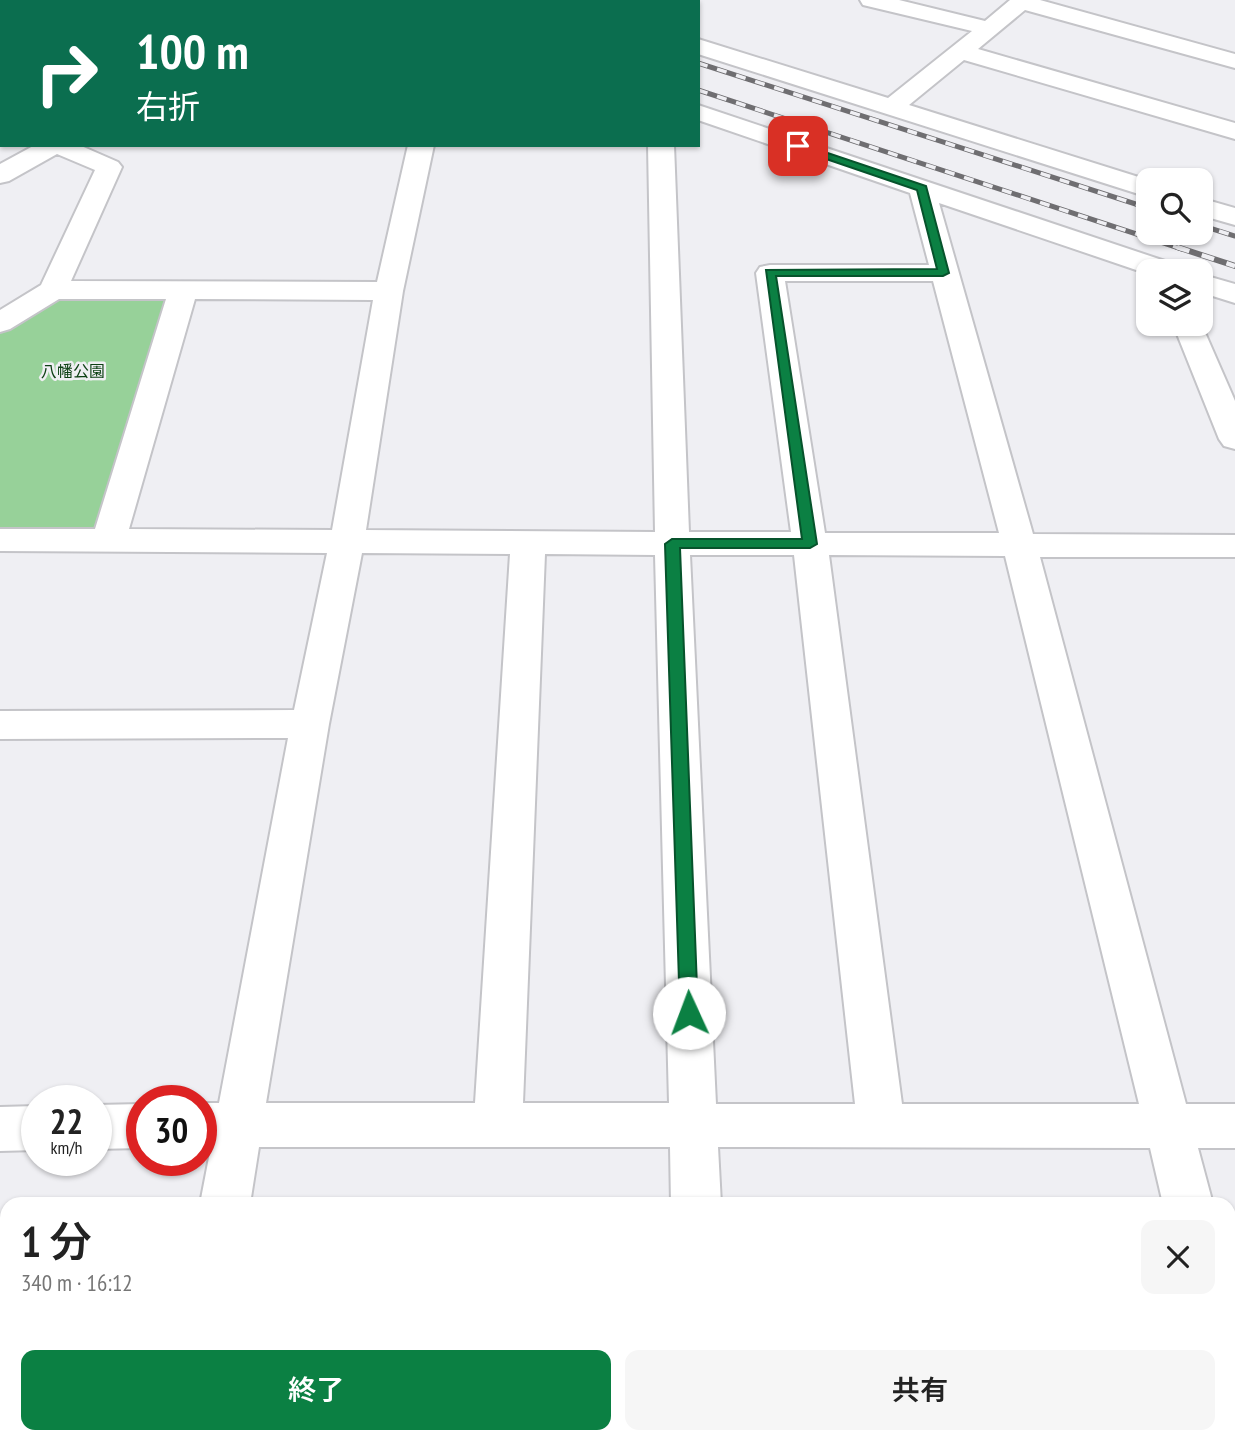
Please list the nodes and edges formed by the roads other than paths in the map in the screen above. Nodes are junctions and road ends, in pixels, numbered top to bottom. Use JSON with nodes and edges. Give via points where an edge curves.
{"nodes":[{"id":1,"x":871,"y":0,"type":"edge"},
{"id":2,"x":1023,"y":1,"type":"edge"},
{"id":3,"x":987,"y":29,"type":"junction"},
{"id":4,"x":700,"y":47,"type":"edge"},
{"id":5,"x":959,"y":51,"type":"junction"},
{"id":6,"x":1235,"y":61,"type":"edge"},
{"id":7,"x":892,"y":107,"type":"junction"},
{"id":8,"x":700,"y":113,"type":"edge"},
{"id":9,"x":1235,"y":131,"type":"edge"},
{"id":10,"x":52,"y":147,"type":"edge"},
{"id":11,"x":61,"y":147,"type":"edge"},
{"id":12,"x":421,"y":147,"type":"edge"},
{"id":13,"x":661,"y":147,"type":"edge"},
{"id":14,"x":0,"y":176,"type":"edge"},
{"id":15,"x":1136,"y":185,"type":"edge"},
{"id":16,"x":922,"y":188,"type":"junction"},
{"id":17,"x":1213,"y":210,"type":"edge"},
{"id":18,"x":1235,"y":217,"type":"edge"},
{"id":19,"x":1136,"y":260,"type":"edge"},
{"id":20,"x":943,"y":273,"type":"junction"},
{"id":21,"x":1213,"y":286,"type":"edge"},
{"id":22,"x":53,"y":290,"type":"junction"},
{"id":23,"x":183,"y":290,"type":"junction"},
{"id":24,"x":388,"y":291,"type":"junction"},
{"id":25,"x":1235,"y":294,"type":"edge"},
{"id":26,"x":0,"y":323,"type":"edge"},
{"id":27,"x":1193,"y":336,"type":"edge"},
{"id":28,"x":1235,"y":439,"type":"edge"},
{"id":29,"x":0,"y":540,"type":"edge"},
{"id":30,"x":109,"y":540,"type":"junction"},
{"id":31,"x":347,"y":540,"type":"junction"},
{"id":32,"x":528,"y":542,"type":"junction"},
{"id":33,"x":672,"y":544,"type":"junction"},
{"id":34,"x":810,"y":544,"type":"junction"},
{"id":35,"x":1019,"y":544,"type":"junction"},
{"id":36,"x":1235,"y":546,"type":"edge"},
{"id":37,"x":310,"y":724,"type":"junction"},
{"id":38,"x":0,"y":725,"type":"edge"},
{"id":39,"x":498,"y":1124,"type":"junction"},
{"id":40,"x":693,"y":1124,"type":"junction"},
{"id":41,"x":881,"y":1124,"type":"junction"},
{"id":42,"x":220,"y":1125,"type":"edge"},
{"id":43,"x":1167,"y":1125,"type":"junction"},
{"id":44,"x":1235,"y":1126,"type":"edge"},
{"id":45,"x":21,"y":1128,"type":"edge"},
{"id":46,"x":0,"y":1129,"type":"edge"},
{"id":47,"x":225,"y":1197,"type":"edge"},
{"id":48,"x":696,"y":1197,"type":"edge"},
{"id":49,"x":1186,"y":1197,"type":"edge"}],
"edges":[{"from":1,"to":3,"type":"street"},
{"from":2,"to":3,"type":"street"},
{"from":2,"to":6,"type":"street"},
{"from":3,"to":5,"type":"street"},
{"from":4,"to":7,"type":"street"},
{"from":5,"to":7,"type":"street"},
{"from":5,"to":9,"type":"street"},
{"from":7,"to":15,"type":"street"},
{"from":8,"to":16,"type":"street"},
{"from":10,"to":14,"type":"street"},
{"from":11,"to":22,"type":"street","via":[[109,167]]},
{"from":12,"to":24,"type":"street"},
{"from":13,"to":33,"type":"street"},
{"from":16,"to":19,"type":"street"},
{"from":16,"to":20,"type":"street"},
{"from":17,"to":18,"type":"street"},
{"from":20,"to":34,"type":"street","via":[[770,273]]},
{"from":20,"to":35,"type":"street"},
{"from":21,"to":25,"type":"street"},
{"from":22,"to":23,"type":"street"},
{"from":22,"to":26,"type":"street"},
{"from":23,"to":24,"type":"street"},
{"from":23,"to":30,"type":"street"},
{"from":24,"to":31,"type":"street"},
{"from":27,"to":28,"type":"street"},
{"from":29,"to":30,"type":"street"},
{"from":30,"to":31,"type":"street"},
{"from":31,"to":32,"type":"street"},
{"from":31,"to":37,"type":"street"},
{"from":32,"to":33,"type":"street"},
{"from":32,"to":39,"type":"street"},
{"from":33,"to":34,"type":"street"},
{"from":33,"to":40,"type":"street"},
{"from":34,"to":35,"type":"street"},
{"from":34,"to":41,"type":"street"},
{"from":35,"to":36,"type":"street"},
{"from":35,"to":43,"type":"street"},
{"from":37,"to":38,"type":"street"},
{"from":37,"to":42,"type":"street"},
{"from":39,"to":40,"type":"street"},
{"from":39,"to":42,"type":"street"},
{"from":40,"to":41,"type":"street"},
{"from":40,"to":48,"type":"street"},
{"from":41,"to":43,"type":"street"},
{"from":42,"to":47,"type":"street"},
{"from":43,"to":44,"type":"street"},
{"from":43,"to":49,"type":"street"},
{"from":45,"to":46,"type":"street"}]}
